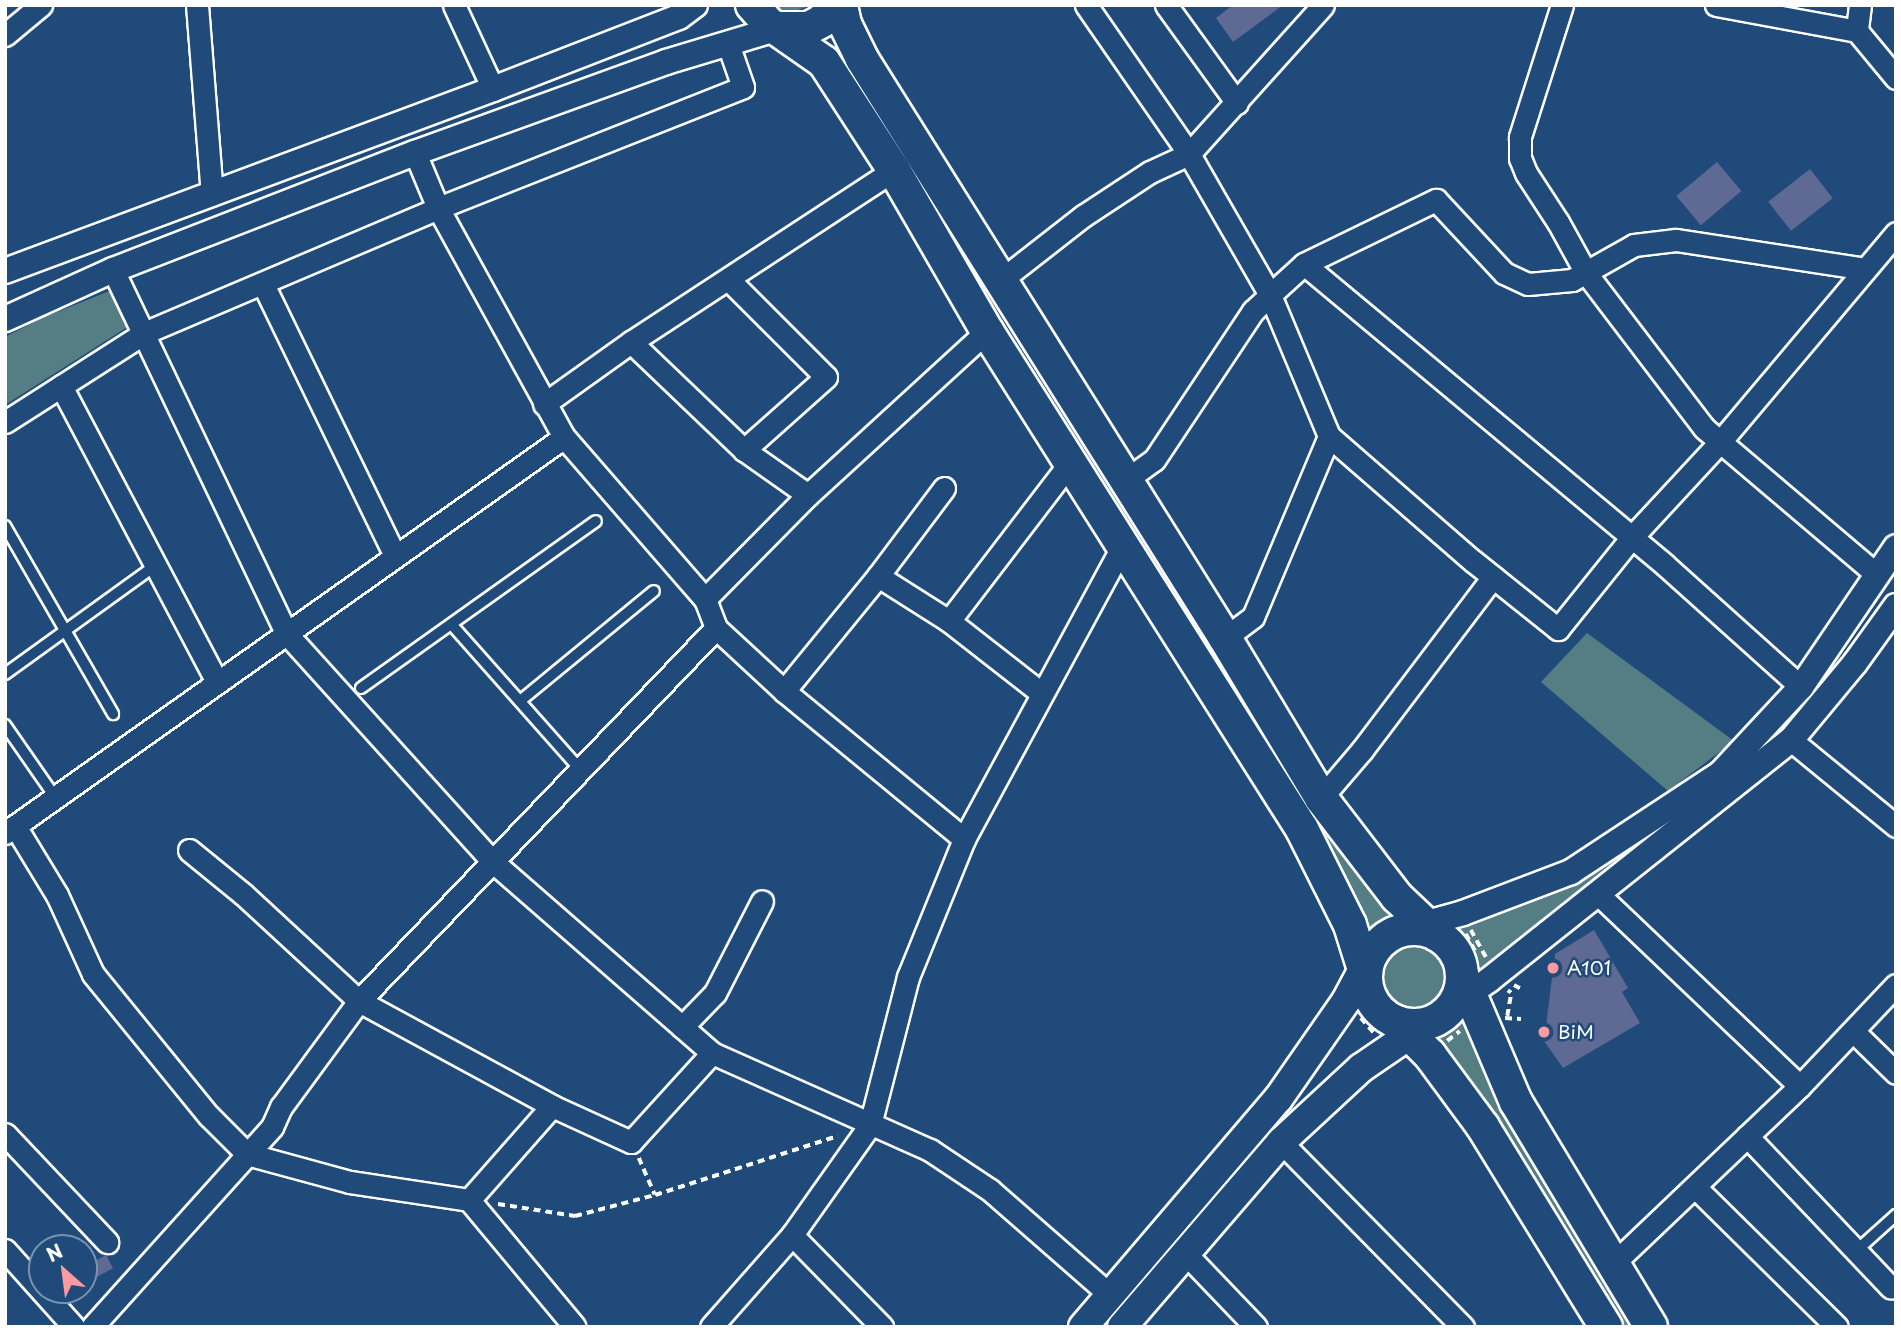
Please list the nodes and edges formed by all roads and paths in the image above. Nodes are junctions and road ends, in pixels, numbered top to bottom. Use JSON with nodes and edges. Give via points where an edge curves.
{"nodes":[{"id":1,"x":41,"y":5,"type":"edge"},
{"id":2,"x":197,"y":5,"type":"edge"},
{"id":3,"x":454,"y":5,"type":"edge"},
{"id":4,"x":695,"y":5,"type":"edge"},
{"id":5,"x":752,"y":5,"type":"edge"},
{"id":6,"x":835,"y":5,"type":"edge"},
{"id":7,"x":841,"y":5,"type":"edge"},
{"id":8,"x":1086,"y":5,"type":"edge"},
{"id":9,"x":1166,"y":5,"type":"edge"},
{"id":10,"x":1323,"y":5,"type":"edge"},
{"id":11,"x":1562,"y":5,"type":"edge"},
{"id":12,"x":1716,"y":5,"type":"edge"},
{"id":13,"x":1860,"y":5,"type":"edge"},
{"id":14,"x":779,"y":28,"type":"junction"},
{"id":15,"x":1857,"y":31,"type":"junction"},
{"id":16,"x":5,"y":35,"type":"edge"},
{"id":17,"x":727,"y":44,"type":"junction"},
{"id":18,"x":1896,"y":78,"type":"edge"},
{"id":19,"x":493,"y":89,"type":"junction"},
{"id":20,"x":1237,"y":103,"type":"junction"},
{"id":21,"x":415,"y":153,"type":"junction"},
{"id":22,"x":1189,"y":154,"type":"junction"},
{"id":23,"x":894,"y":170,"type":"junction"},
{"id":24,"x":212,"y":194,"type":"junction"},
{"id":25,"x":438,"y":208,"type":"junction"},
{"id":26,"x":1896,"y":233,"type":"edge"},
{"id":27,"x":1304,"y":264,"type":"junction"},
{"id":28,"x":1865,"y":269,"type":"junction"},
{"id":29,"x":113,"y":270,"type":"junction"},
{"id":30,"x":5,"y":271,"type":"edge"},
{"id":31,"x":1586,"y":273,"type":"junction"},
{"id":32,"x":729,"y":280,"type":"junction"},
{"id":33,"x":1001,"y":280,"type":"junction"},
{"id":34,"x":263,"y":284,"type":"junction"},
{"id":35,"x":1270,"y":295,"type":"junction"},
{"id":36,"x":5,"y":318,"type":"edge"},
{"id":37,"x":987,"y":331,"type":"junction"},
{"id":38,"x":144,"y":333,"type":"junction"},
{"id":39,"x":631,"y":341,"type":"junction"},
{"id":40,"x":61,"y":386,"type":"junction"},
{"id":41,"x":544,"y":404,"type":"junction"},
{"id":42,"x":5,"y":422,"type":"edge"},
{"id":43,"x":564,"y":436,"type":"junction"},
{"id":44,"x":1329,"y":436,"type":"junction"},
{"id":45,"x":1720,"y":442,"type":"junction"},
{"id":46,"x":744,"y":450,"type":"junction"},
{"id":47,"x":1070,"y":463,"type":"junction"},
{"id":48,"x":1126,"y":480,"type":"junction"},
{"id":49,"x":944,"y":488,"type":"dead end"},
{"id":50,"x":808,"y":495,"type":"junction"},
{"id":51,"x":596,"y":521,"type":"dead end"},
{"id":52,"x":5,"y":526,"type":"edge"},
{"id":53,"x":1632,"y":537,"type":"junction"},
{"id":54,"x":1123,"y":545,"type":"junction"},
{"id":55,"x":1896,"y":547,"type":"edge"},
{"id":56,"x":394,"y":556,"type":"junction"},
{"id":57,"x":149,"y":571,"type":"dead end"},
{"id":58,"x":1875,"y":574,"type":"junction"},
{"id":59,"x":878,"y":576,"type":"junction"},
{"id":60,"x":1493,"y":578,"type":"junction"},
{"id":61,"x":654,"y":591,"type":"dead end"},
{"id":62,"x":705,"y":599,"type":"junction"},
{"id":63,"x":1896,"y":606,"type":"edge"},
{"id":64,"x":948,"y":621,"type":"junction"},
{"id":65,"x":452,"y":625,"type":"junction"},
{"id":66,"x":716,"y":628,"type":"junction"},
{"id":67,"x":65,"y":631,"type":"junction"},
{"id":68,"x":286,"y":633,"type":"junction"},
{"id":69,"x":1225,"y":638,"type":"junction"},
{"id":70,"x":5,"y":674,"type":"edge"},
{"id":71,"x":217,"y":682,"type":"junction"},
{"id":72,"x":1801,"y":687,"type":"junction"},
{"id":73,"x":361,"y":688,"type":"dead end"},
{"id":74,"x":784,"y":691,"type":"junction"},
{"id":75,"x":1041,"y":693,"type":"junction"},
{"id":76,"x":520,"y":701,"type":"junction"},
{"id":77,"x":113,"y":714,"type":"dead end"},
{"id":78,"x":5,"y":725,"type":"edge"},
{"id":79,"x":1791,"y":740,"type":"junction"},
{"id":80,"x":580,"y":769,"type":"junction"},
{"id":81,"x":55,"y":797,"type":"junction"},
{"id":82,"x":1321,"y":798,"type":"junction"},
{"id":83,"x":1896,"y":826,"type":"edge"},
{"id":84,"x":10,"y":829,"type":"edge"},
{"id":85,"x":964,"y":839,"type":"junction"},
{"id":86,"x":189,"y":850,"type":"dead end"},
{"id":87,"x":492,"y":861,"type":"junction"},
{"id":88,"x":1597,"y":893,"type":"junction"},
{"id":89,"x":762,"y":901,"type":"dead end"},
{"id":90,"x":1463,"y":913,"type":"junction"},
{"id":91,"x":1422,"y":929,"type":"junction"},
{"id":92,"x":1366,"y":967,"type":"junction"},
{"id":93,"x":1896,"y":985,"type":"edge"},
{"id":94,"x":1523,"y":990,"type":"dead end"},
{"id":95,"x":359,"y":1001,"type":"junction"},
{"id":96,"x":1346,"y":1001,"type":"junction"},
{"id":97,"x":1437,"y":1010,"type":"junction"},
{"id":98,"x":682,"y":1027,"type":"junction"},
{"id":99,"x":1853,"y":1031,"type":"junction"},
{"id":100,"x":712,"y":1053,"type":"junction"},
{"id":101,"x":1896,"y":1073,"type":"edge"},
{"id":102,"x":1800,"y":1086,"type":"junction"},
{"id":103,"x":552,"y":1106,"type":"junction"},
{"id":104,"x":870,"y":1125,"type":"junction"},
{"id":105,"x":5,"y":1134,"type":"edge"},
{"id":106,"x":1747,"y":1136,"type":"junction"},
{"id":107,"x":631,"y":1142,"type":"junction"},
{"id":108,"x":1280,"y":1142,"type":"junction"},
{"id":109,"x":247,"y":1154,"type":"junction"},
{"id":110,"x":1696,"y":1188,"type":"junction"},
{"id":111,"x":655,"y":1195,"type":"junction"},
{"id":112,"x":469,"y":1199,"type":"junction"},
{"id":113,"x":1896,"y":1215,"type":"edge"},
{"id":114,"x":792,"y":1235,"type":"junction"},
{"id":115,"x":107,"y":1242,"type":"dead end"},
{"id":116,"x":5,"y":1250,"type":"edge"},
{"id":117,"x":1856,"y":1251,"type":"junction"},
{"id":118,"x":1186,"y":1254,"type":"junction"},
{"id":119,"x":1613,"y":1264,"type":"junction"},
{"id":120,"x":1891,"y":1288,"type":"dead end"},
{"id":121,"x":1111,"y":1296,"type":"junction"},
{"id":122,"x":1601,"y":1325,"type":"edge"},
{"id":123,"x":74,"y":1327,"type":"edge"},
{"id":124,"x":92,"y":1327,"type":"edge"},
{"id":125,"x":575,"y":1327,"type":"edge"},
{"id":126,"x":711,"y":1327,"type":"edge"},
{"id":127,"x":882,"y":1327,"type":"edge"},
{"id":128,"x":1083,"y":1327,"type":"edge"},
{"id":129,"x":1122,"y":1327,"type":"edge"},
{"id":130,"x":1256,"y":1327,"type":"edge"},
{"id":131,"x":1463,"y":1327,"type":"edge"},
{"id":132,"x":1651,"y":1327,"type":"edge"},
{"id":133,"x":1836,"y":1327,"type":"edge"}],
"edges":[{"from":1,"to":16,"type":"street"},
{"from":2,"to":24,"type":"street"},
{"from":3,"to":19,"type":"street"},
{"from":4,"to":19,"type":"street","via":[[679,17]]},
{"from":5,"to":14,"type":"main road"},
{"from":6,"to":14,"type":"main road","via":[[809,28]]},
{"from":7,"to":33,"type":"main road","via":[[862,59]]},
{"from":8,"to":22,"type":"street"},
{"from":9,"to":20,"type":"street"},
{"from":10,"to":20,"type":"street"},
{"from":11,"to":31,"type":"street","via":[[1520,137],[1520,158]]},
{"from":12,"to":15,"type":"street"},
{"from":13,"to":15,"type":"street"},
{"from":14,"to":17,"type":"street"},
{"from":14,"to":23,"type":"main road","via":[[824,62]]},
{"from":15,"to":18,"type":"street"},
{"from":17,"to":21,"type":"street"},
{"from":17,"to":25,"type":"street","via":[[743,87]]},
{"from":19,"to":24,"type":"street"},
{"from":20,"to":22,"type":"street"},
{"from":21,"to":25,"type":"street"},
{"from":21,"to":29,"type":"street"},
{"from":22,"to":33,"type":"street","via":[[1150,172],[1083,216]]},
{"from":22,"to":35,"type":"street"},
{"from":23,"to":32,"type":"street"},
{"from":23,"to":37,"type":"main road"},
{"from":24,"to":30,"type":"street"},
{"from":25,"to":34,"type":"street"},
{"from":25,"to":41,"type":"street"},
{"from":26,"to":28,"type":"street"},
{"from":27,"to":31,"type":"street","via":[[1436,200],[1504,273],[1528,284],[1572,280]]},
{"from":27,"to":35,"type":"street"},
{"from":27,"to":53,"type":"street"},
{"from":28,"to":31,"type":"street","via":[[1676,240],[1634,245]]},
{"from":28,"to":45,"type":"street"},
{"from":29,"to":36,"type":"street"},
{"from":29,"to":38,"type":"street"},
{"from":31,"to":45,"type":"street","via":[[1704,428]]},
{"from":32,"to":39,"type":"street"},
{"from":32,"to":46,"type":"street","via":[[825,377]]},
{"from":33,"to":48,"type":"main road"},
{"from":34,"to":38,"type":"street"},
{"from":34,"to":56,"type":"street"},
{"from":35,"to":44,"type":"street"},
{"from":35,"to":48,"type":"street","via":[[1253,311],[1154,460]]},
{"from":37,"to":47,"type":"main road"},
{"from":37,"to":50,"type":"street"},
{"from":38,"to":40,"type":"street"},
{"from":38,"to":68,"type":"street"},
{"from":39,"to":41,"type":"street"},
{"from":39,"to":46,"type":"street"},
{"from":40,"to":42,"type":"street"},
{"from":40,"to":71,"type":"street"},
{"from":41,"to":43,"type":"street"},
{"from":43,"to":56,"type":"street"},
{"from":43,"to":62,"type":"street"},
{"from":44,"to":60,"type":"street"},
{"from":44,"to":69,"type":"street","via":[[1253,617]]},
{"from":45,"to":53,"type":"street"},
{"from":45,"to":58,"type":"street"},
{"from":46,"to":50,"type":"street"},
{"from":47,"to":54,"type":"main road"},
{"from":47,"to":64,"type":"street"},
{"from":48,"to":69,"type":"main road"},
{"from":49,"to":59,"type":"street"},
{"from":50,"to":62,"type":"street"},
{"from":51,"to":65,"type":"lane"},
{"from":52,"to":67,"type":"lane"},
{"from":53,"to":60,"type":"street","via":[[1558,629]]},
{"from":53,"to":72,"type":"street"},
{"from":54,"to":75,"type":"street"},
{"from":54,"to":92,"type":"main road","via":[[1302,829]]},
{"from":55,"to":58,"type":"street"},
{"from":56,"to":68,"type":"street"},
{"from":57,"to":67,"type":"lane"},
{"from":58,"to":72,"type":"street"},
{"from":59,"to":64,"type":"street"},
{"from":59,"to":74,"type":"street"},
{"from":60,"to":82,"type":"street"},
{"from":61,"to":76,"type":"lane"},
{"from":62,"to":66,"type":"street"},
{"from":63,"to":79,"type":"street"},
{"from":64,"to":75,"type":"street"},
{"from":65,"to":73,"type":"lane"},
{"from":65,"to":76,"type":"lane"},
{"from":66,"to":74,"type":"street"},
{"from":66,"to":80,"type":"street"},
{"from":67,"to":70,"type":"lane"},
{"from":67,"to":77,"type":"lane"},
{"from":68,"to":71,"type":"street"},
{"from":68,"to":87,"type":"street"},
{"from":69,"to":82,"type":"main road"},
{"from":71,"to":81,"type":"street"},
{"from":72,"to":90,"type":"street","via":[[1721,773],[1571,872]]},
{"from":74,"to":85,"type":"street"},
{"from":75,"to":85,"type":"street"},
{"from":76,"to":80,"type":"lane"},
{"from":78,"to":81,"type":"lane"},
{"from":79,"to":83,"type":"street"},
{"from":79,"to":88,"type":"street"},
{"from":80,"to":87,"type":"street"},
{"from":81,"to":84,"type":"street"},
{"from":82,"to":91,"type":"main road"},
{"from":84,"to":109,"type":"street","via":[[57,895],[93,974],[201,1107]]},
{"from":85,"to":104,"type":"street","via":[[908,977]]},
{"from":86,"to":95,"type":"street"},
{"from":87,"to":95,"type":"street"},
{"from":87,"to":98,"type":"street"},
{"from":88,"to":97,"type":"street"},
{"from":88,"to":102,"type":"street"},
{"from":89,"to":98,"type":"street","via":[[715,993]]},
{"from":90,"to":91,"type":"street"},
{"from":90,"to":97,"type":"path"},
{"from":91,"to":92,"type":"main road","via":[[1390,935],[1377,945]]},
{"from":91,"to":97,"type":"main road","via":[[1454,952]]},
{"from":92,"to":96,"type":"main road"},
{"from":92,"to":97,"type":"main road","via":[[1367,989],[1383,1014]]},
{"from":93,"to":99,"type":"street"},
{"from":94,"to":97,"type":"path"},
{"from":95,"to":103,"type":"street"},
{"from":95,"to":109,"type":"street","via":[[281,1107],[272,1127]]},
{"from":96,"to":97,"type":"path"},
{"from":96,"to":121,"type":"main road","via":[[1278,1099]]},
{"from":97,"to":108,"type":"main road","via":[[1353,1074]]},
{"from":97,"to":119,"type":"main road","via":[[1516,1102]]},
{"from":97,"to":122,"type":"main road","via":[[1430,1055],[1483,1127]]},
{"from":98,"to":100,"type":"street"},
{"from":99,"to":101,"type":"street"},
{"from":99,"to":102,"type":"street"},
{"from":100,"to":104,"type":"street"},
{"from":100,"to":107,"type":"street"},
{"from":102,"to":106,"type":"street"},
{"from":103,"to":107,"type":"street"},
{"from":103,"to":112,"type":"street"},
{"from":104,"to":111,"type":"path"},
{"from":104,"to":114,"type":"street"},
{"from":104,"to":121,"type":"street","via":[[930,1150],[990,1190]]},
{"from":105,"to":115,"type":"street"},
{"from":106,"to":110,"type":"street"},
{"from":106,"to":117,"type":"street"},
{"from":107,"to":111,"type":"path"},
{"from":108,"to":118,"type":"main road"},
{"from":108,"to":131,"type":"street"},
{"from":109,"to":112,"type":"street","via":[[350,1182]]},
{"from":109,"to":124,"type":"street"},
{"from":110,"to":119,"type":"street"},
{"from":110,"to":133,"type":"street"},
{"from":111,"to":112,"type":"path","via":[[575,1216]]},
{"from":112,"to":125,"type":"street"},
{"from":113,"to":117,"type":"lane"},
{"from":114,"to":126,"type":"street"},
{"from":114,"to":127,"type":"street"},
{"from":116,"to":123,"type":"street"},
{"from":117,"to":120,"type":"street"},
{"from":118,"to":129,"type":"main road"},
{"from":118,"to":130,"type":"street"},
{"from":119,"to":132,"type":"main road"},
{"from":121,"to":128,"type":"main road"}]}
